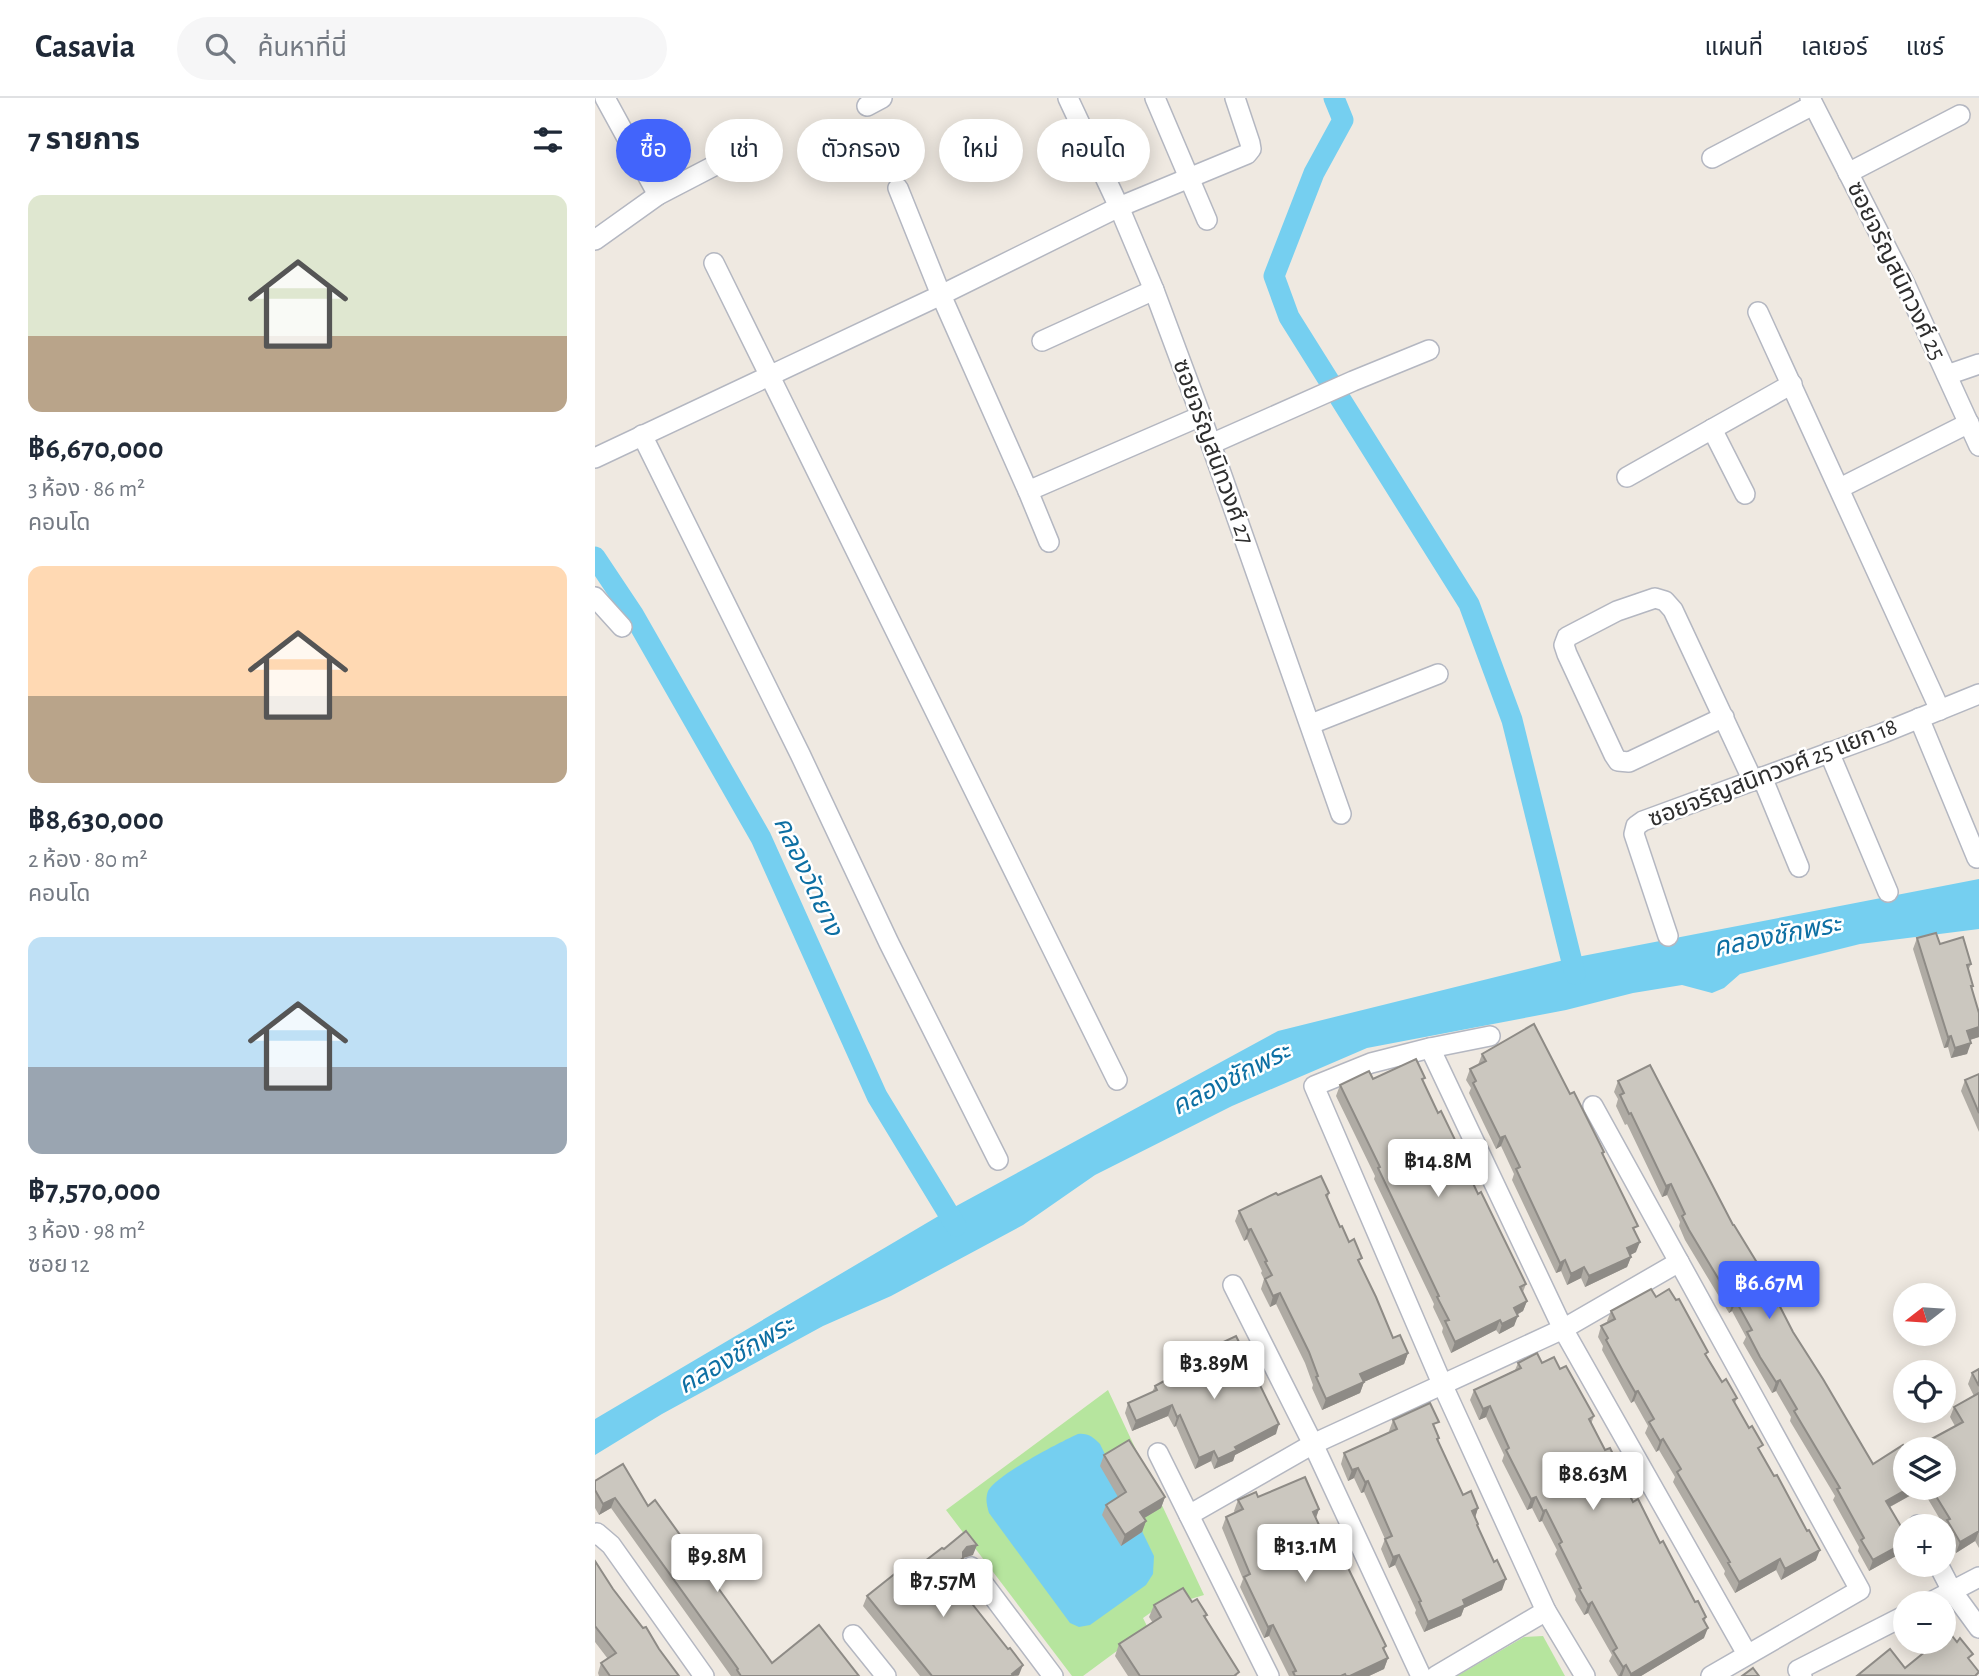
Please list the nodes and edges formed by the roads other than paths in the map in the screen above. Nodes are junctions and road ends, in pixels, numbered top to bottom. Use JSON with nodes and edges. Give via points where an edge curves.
{"nodes":[{"id":1,"x":605,"y":98,"type":"edge"},
{"id":2,"x":1067,"y":98,"type":"edge"},
{"id":3,"x":1155,"y":98,"type":"edge"},
{"id":4,"x":1235,"y":98,"type":"edge"},
{"id":5,"x":1811,"y":102,"type":"edge"},
{"id":6,"x":1960,"y":115,"type":"dead end"},
{"id":7,"x":1712,"y":158,"type":"dead end"},
{"id":8,"x":705,"y":171,"type":"edge"},
{"id":9,"x":1848,"y":173,"type":"junction"},
{"id":10,"x":1188,"y":179,"type":"junction"},
{"id":11,"x":898,"y":188,"type":"dead end"},
{"id":12,"x":658,"y":195,"type":"junction"},
{"id":13,"x":1119,"y":207,"type":"junction"},
{"id":14,"x":1207,"y":220,"type":"dead end"},
{"id":15,"x":595,"y":240,"type":"edge"},
{"id":16,"x":714,"y":263,"type":"dead end"},
{"id":17,"x":1154,"y":290,"type":"junction"},
{"id":18,"x":941,"y":295,"type":"junction"},
{"id":19,"x":1758,"y":312,"type":"dead end"},
{"id":20,"x":1042,"y":341,"type":"dead end"},
{"id":21,"x":1430,"y":350,"type":"dead end"},
{"id":22,"x":1979,"y":364,"type":"edge"},
{"id":23,"x":768,"y":375,"type":"junction"},
{"id":24,"x":1947,"y":375,"type":"junction"},
{"id":25,"x":1792,"y":384,"type":"junction"},
{"id":26,"x":1201,"y":416,"type":"junction"},
{"id":27,"x":1969,"y":423,"type":"junction"},
{"id":28,"x":1713,"y":429,"type":"junction"},
{"id":29,"x":642,"y":435,"type":"junction"},
{"id":30,"x":1211,"y":444,"type":"junction"},
{"id":31,"x":1979,"y":446,"type":"edge"},
{"id":32,"x":595,"y":458,"type":"edge"},
{"id":33,"x":1627,"y":477,"type":"dead end"},
{"id":34,"x":1840,"y":488,"type":"junction"},
{"id":35,"x":1028,"y":491,"type":"junction"},
{"id":36,"x":1745,"y":494,"type":"dead end"},
{"id":37,"x":1049,"y":542,"type":"dead end"},
{"id":38,"x":595,"y":597,"type":"edge"},
{"id":39,"x":622,"y":627,"type":"dead end"},
{"id":40,"x":1438,"y":674,"type":"dead end"},
{"id":41,"x":1979,"y":694,"type":"edge"},
{"id":42,"x":1940,"y":710,"type":"junction"},
{"id":43,"x":1724,"y":717,"type":"junction"},
{"id":44,"x":1919,"y":718,"type":"junction"},
{"id":45,"x":1311,"y":724,"type":"junction"},
{"id":46,"x":1829,"y":752,"type":"junction"},
{"id":47,"x":1757,"y":779,"type":"junction"},
{"id":48,"x":1341,"y":814,"type":"dead end"},
{"id":49,"x":1977,"y":858,"type":"edge"},
{"id":50,"x":1799,"y":867,"type":"dead end"},
{"id":51,"x":1888,"y":892,"type":"dead end"},
{"id":52,"x":1668,"y":936,"type":"dead end"},
{"id":53,"x":1490,"y":1036,"type":"dead end"},
{"id":54,"x":1430,"y":1048,"type":"junction"},
{"id":55,"x":1117,"y":1080,"type":"dead end"},
{"id":56,"x":1593,"y":1106,"type":"dead end"},
{"id":57,"x":998,"y":1160,"type":"dead end"},
{"id":58,"x":1679,"y":1262,"type":"junction"},
{"id":59,"x":1233,"y":1285,"type":"dead end"},
{"id":60,"x":1563,"y":1329,"type":"junction"},
{"id":61,"x":1443,"y":1386,"type":"junction"},
{"id":62,"x":1313,"y":1444,"type":"junction"},
{"id":63,"x":1158,"y":1452,"type":"dead end"},
{"id":64,"x":1189,"y":1515,"type":"junction"},
{"id":65,"x":595,"y":1535,"type":"edge"},
{"id":66,"x":971,"y":1567,"type":"dead end"},
{"id":67,"x":1945,"y":1577,"type":"edge"},
{"id":68,"x":1979,"y":1577,"type":"edge"},
{"id":69,"x":1952,"y":1591,"type":"joint"},
{"id":70,"x":1956,"y":1596,"type":"edge"},
{"id":71,"x":1546,"y":1611,"type":"junction"},
{"id":72,"x":1893,"y":1622,"type":"edge"},
{"id":73,"x":1979,"y":1628,"type":"edge"},
{"id":74,"x":853,"y":1635,"type":"dead end"},
{"id":75,"x":1747,"y":1654,"type":"junction"},
{"id":76,"x":704,"y":1676,"type":"edge"},
{"id":77,"x":885,"y":1676,"type":"edge"},
{"id":78,"x":1053,"y":1676,"type":"edge"},
{"id":79,"x":1269,"y":1676,"type":"edge"},
{"id":80,"x":1421,"y":1676,"type":"edge"},
{"id":81,"x":1436,"y":1676,"type":"edge"},
{"id":82,"x":1585,"y":1676,"type":"edge"},
{"id":83,"x":1711,"y":1676,"type":"edge"},
{"id":84,"x":1802,"y":1676,"type":"edge"}],
"edges":[{"from":1,"to":12,"type":"street"},
{"from":2,"to":13,"type":"street","name":"ซอยจรัญสนิทวงศ์ 27"},
{"from":3,"to":10,"type":"street"},
{"from":4,"to":10,"type":"street","via":[[1251,149],[1247,155]]},
{"from":5,"to":7,"type":"street"},
{"from":5,"to":9,"type":"street","name":"ซอยจรัญสนิทวงศ์ 25"},
{"from":6,"to":9,"type":"street"},
{"from":8,"to":12,"type":"street"},
{"from":9,"to":24,"type":"street","name":"ซอยจรัญสนิทวงศ์ 25"},
{"from":10,"to":13,"type":"street"},
{"from":10,"to":14,"type":"street"},
{"from":11,"to":18,"type":"street"},
{"from":12,"to":15,"type":"street"},
{"from":13,"to":17,"type":"street","name":"ซอยจรัญสนิทวงศ์ 27"},
{"from":13,"to":18,"type":"street"},
{"from":16,"to":23,"type":"street"},
{"from":17,"to":20,"type":"street"},
{"from":17,"to":26,"type":"street","name":"ซอยจรัญสนิทวงศ์ 27"},
{"from":18,"to":23,"type":"street"},
{"from":18,"to":35,"type":"street"},
{"from":19,"to":25,"type":"street"},
{"from":21,"to":30,"type":"street"},
{"from":22,"to":24,"type":"street"},
{"from":23,"to":29,"type":"street"},
{"from":23,"to":55,"type":"street"},
{"from":24,"to":27,"type":"street","name":"ซอยจรัญสนิทวงศ์ 25"},
{"from":25,"to":28,"type":"street"},
{"from":25,"to":34,"type":"street"},
{"from":26,"to":30,"type":"street","name":"ซอยจรัญสนิทวงศ์ 27"},
{"from":26,"to":35,"type":"street"},
{"from":27,"to":31,"type":"street","name":"ซอยจรัญสนิทวงศ์ 25"},
{"from":27,"to":34,"type":"street"},
{"from":28,"to":33,"type":"street"},
{"from":28,"to":36,"type":"street"},
{"from":29,"to":32,"type":"street"},
{"from":29,"to":57,"type":"street"},
{"from":30,"to":45,"type":"street","name":"ซอยจรัญสนิทวงศ์ 27"},
{"from":34,"to":42,"type":"street"},
{"from":35,"to":37,"type":"street"},
{"from":38,"to":39,"type":"street"},
{"from":40,"to":45,"type":"street"},
{"from":41,"to":42,"type":"street","name":"ซอยจรัญสนิทวงศ์ 25 แยก 18"},
{"from":42,"to":44,"type":"street","name":"ซอยจรัญสนิทวงศ์ 25 แยก 18"},
{"from":43,"to":43,"type":"street","via":[[1629,762],[1619,761],[1567,654],[1567,637],[1617,611],[1654,598],[1665,601]]},
{"from":43,"to":47,"type":"street"},
{"from":44,"to":46,"type":"street","name":"ซอยจรัญสนิทวงศ์ 25 แยก 18"},
{"from":44,"to":49,"type":"street"},
{"from":45,"to":48,"type":"street","name":"ซอยจรัญสนิทวงศ์ 27"},
{"from":46,"to":47,"type":"street","name":"ซอยจรัญสนิทวงศ์ 25 แยก 18"},
{"from":46,"to":51,"type":"street"},
{"from":47,"to":50,"type":"street"},
{"from":47,"to":52,"type":"street","name":"ซอยจรัญสนิทวงศ์ 25 แยก 18","via":[[1636,826],[1634,834]]},
{"from":53,"to":54,"type":"street"},
{"from":54,"to":60,"type":"street"},
{"from":54,"to":61,"type":"street","via":[[1371,1063],[1314,1086]]},
{"from":56,"to":58,"type":"street"},
{"from":58,"to":60,"type":"street"},
{"from":58,"to":75,"type":"street","via":[[1860,1590]]},
{"from":59,"to":62,"type":"street"},
{"from":60,"to":61,"type":"street"},
{"from":60,"to":75,"type":"street"},
{"from":61,"to":62,"type":"street"},
{"from":61,"to":71,"type":"street"},
{"from":62,"to":64,"type":"street"},
{"from":62,"to":80,"type":"street"},
{"from":63,"to":64,"type":"street"},
{"from":64,"to":79,"type":"street"},
{"from":65,"to":76,"type":"street","via":[[611,1545]]},
{"from":66,"to":78,"type":"street"},
{"from":67,"to":69,"type":"street"},
{"from":68,"to":69,"type":"street"},
{"from":70,"to":73,"type":"street"},
{"from":71,"to":81,"type":"street"},
{"from":71,"to":82,"type":"street"},
{"from":72,"to":84,"type":"street","via":[[1798,1670]]},
{"from":74,"to":77,"type":"street"},
{"from":75,"to":83,"type":"street"}]}
